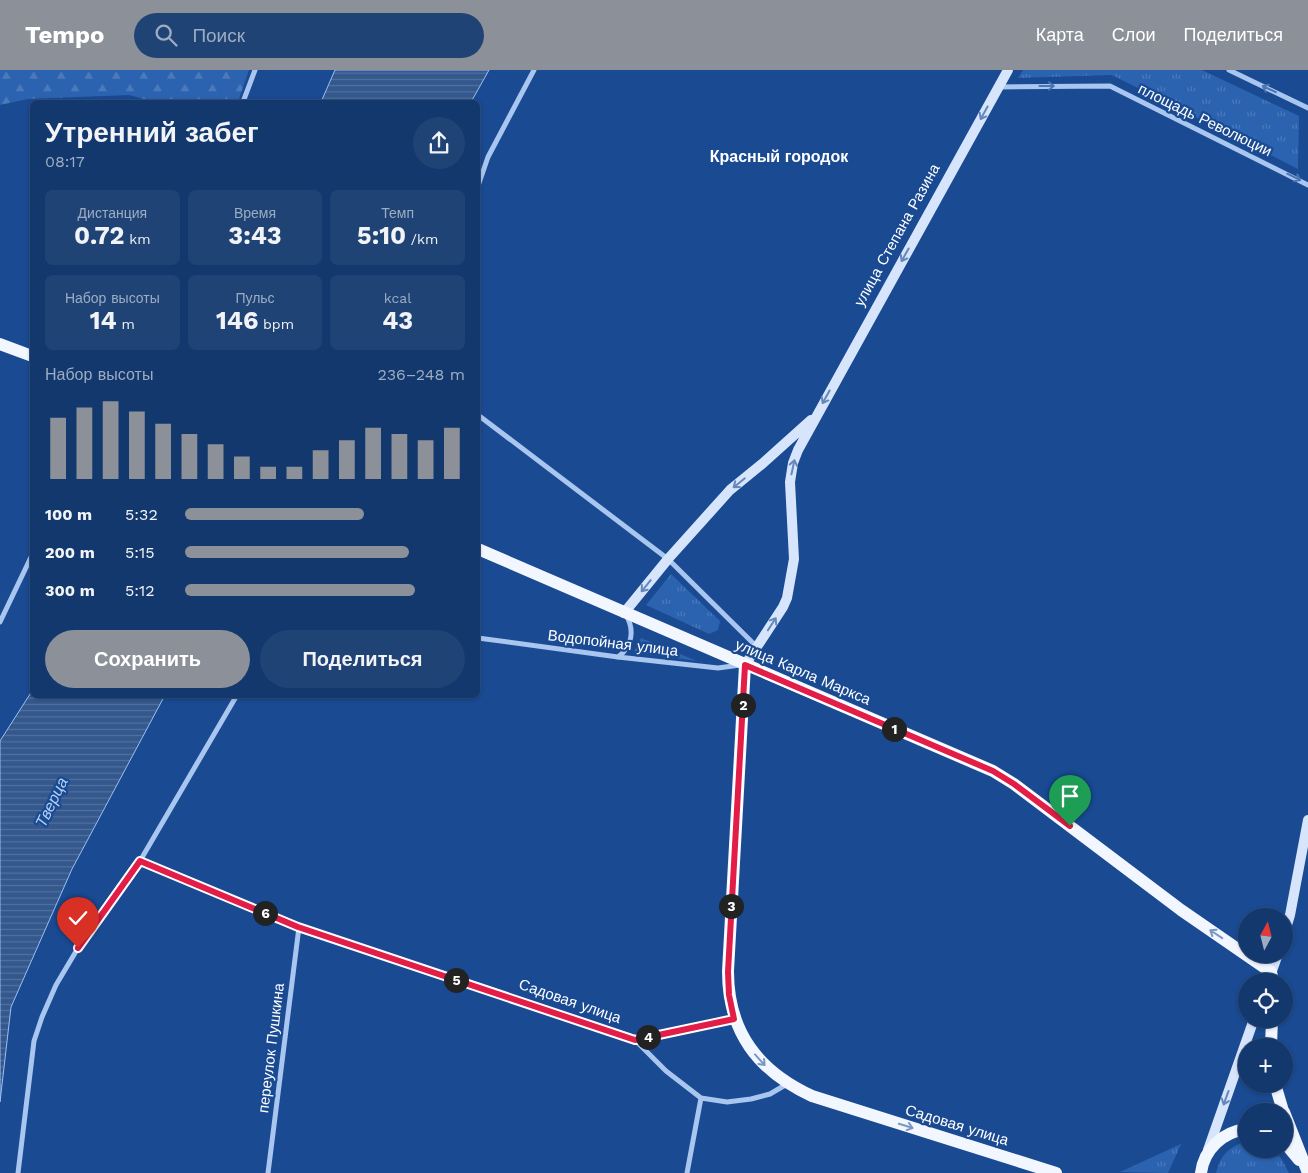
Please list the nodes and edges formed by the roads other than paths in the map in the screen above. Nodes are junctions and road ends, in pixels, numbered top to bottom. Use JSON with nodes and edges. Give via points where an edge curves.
{"nodes":[{"id":1,"x":255,"y":70,"type":"edge"},
{"id":2,"x":534,"y":70,"type":"edge"},
{"id":3,"x":1008,"y":70,"type":"edge"},
{"id":4,"x":1229,"y":70,"type":"edge"},
{"id":5,"x":999,"y":87,"type":"junction"},
{"id":6,"x":244,"y":100,"type":"edge"},
{"id":7,"x":1308,"y":108,"type":"edge"},
{"id":8,"x":480,"y":180,"type":"edge"},
{"id":9,"x":1308,"y":184,"type":"edge"},
{"id":10,"x":0,"y":344,"type":"edge"},
{"id":11,"x":30,"y":355,"type":"edge"},
{"id":12,"x":815,"y":417,"type":"junction"},
{"id":13,"x":480,"y":418,"type":"edge"},
{"id":14,"x":480,"y":550,"type":"edge"},
{"id":15,"x":30,"y":559,"type":"edge"},
{"id":16,"x":668,"y":559,"type":"junction"},
{"id":17,"x":624,"y":613,"type":"junction"},
{"id":18,"x":0,"y":622,"type":"edge"},
{"id":19,"x":480,"y":638,"type":"edge"},
{"id":20,"x":757,"y":647,"type":"junction"},
{"id":21,"x":618,"y":657,"type":"junction"},
{"id":22,"x":745,"y":665,"type":"junction"},
{"id":23,"x":235,"y":698,"type":"edge"},
{"id":24,"x":1308,"y":820,"type":"edge"},
{"id":25,"x":140,"y":861,"type":"junction"},
{"id":26,"x":1291,"y":908,"type":"edge"},
{"id":27,"x":298,"y":927,"type":"junction"},
{"id":28,"x":1264,"y":973,"type":"edge"},
{"id":29,"x":734,"y":1019,"type":"junction"},
{"id":30,"x":1251,"y":1028,"type":"edge"},
{"id":31,"x":635,"y":1040,"type":"junction"},
{"id":32,"x":787,"y":1083,"type":"junction"},
{"id":33,"x":701,"y":1098,"type":"junction"},
{"id":34,"x":1238,"y":1131,"type":"edge"},
{"id":35,"x":1293,"y":1134,"type":"edge"},
{"id":36,"x":1293,"y":1153,"type":"edge"},
{"id":37,"x":1203,"y":1164,"type":"edge"},
{"id":38,"x":1308,"y":1172,"type":"edge"},
{"id":39,"x":18,"y":1173,"type":"edge"},
{"id":40,"x":268,"y":1173,"type":"edge"},
{"id":41,"x":687,"y":1173,"type":"edge"},
{"id":42,"x":1056,"y":1173,"type":"edge"}],
"edges":[{"from":1,"to":6,"type":"street"},
{"from":2,"to":8,"type":"street","via":[[488,157]]},
{"from":3,"to":5,"type":"street","name":"улица Степана Разина"},
{"from":7,"to":4,"type":"street","one_way":true},
{"from":5,"to":9,"type":"street","name":"площадь Революции","one_way":true,"via":[[1110,86]]},
{"from":5,"to":12,"type":"street","name":"улица Степана Разина","one_way":true},
{"from":10,"to":11,"type":"main road"},
{"from":12,"to":16,"type":"street","name":"улица Степана Разина","one_way":true,"via":[[730,490]]},
{"from":20,"to":12,"type":"street","name":"улица Степана Разина","one_way":true,"via":[[787,598],[794,559],[790,482],[793,463]]},
{"from":13,"to":16,"type":"street","name":"улица Карла Маркса"},
{"from":14,"to":17,"type":"main road","name":"улица Карла Маркса"},
{"from":15,"to":18,"type":"street"},
{"from":16,"to":17,"type":"street","name":"улица Степана Разина","one_way":true},
{"from":16,"to":20,"type":"street","name":"улица Карла Маркса"},
{"from":17,"to":21,"type":"street","via":[[631,626],[631,636],[628,646]]},
{"from":17,"to":22,"type":"main road","name":"улица Карла Маркса"},
{"from":19,"to":21,"type":"street","name":"Водопойная улица"},
{"from":20,"to":22,"type":"street","name":"улица Степана Разина"},
{"from":21,"to":22,"type":"street","name":"Водопойная улица","via":[[718,668]]},
{"from":28,"to":22,"type":"main road","name":"улица Карла Маркса","one_way":true,"via":[[1000,775]]},
{"from":22,"to":29,"type":"main road","via":[[728,972]]},
{"from":23,"to":25,"type":"street"},
{"from":24,"to":26,"type":"street"},
{"from":25,"to":27,"type":"street","name":"Садовая улица"},
{"from":25,"to":39,"type":"street","via":[[78,948],[42,1017],[34,1041]]},
{"from":27,"to":31,"type":"street","name":"Садовая улица"},
{"from":27,"to":40,"type":"street","name":"переулок Пушкина"},
{"from":29,"to":31,"type":"street","name":"Садовая улица"},
{"from":29,"to":32,"type":"main road","name":"Садовая улица","one_way":true,"via":[[752,1050]]},
{"from":30,"to":37,"type":"street","one_way":true},
{"from":31,"to":33,"type":"street","via":[[666,1072]]},
{"from":32,"to":33,"type":"street","via":[[770,1094],[751,1099],[727,1102]]},
{"from":32,"to":42,"type":"main road","name":"Садовая улица","one_way":true,"via":[[812,1096]]},
{"from":33,"to":41,"type":"street"},
{"from":34,"to":37,"type":"main road","via":[[1213,1145]]},
{"from":35,"to":38,"type":"main road"},
{"from":36,"to":38,"type":"main road"}]}
